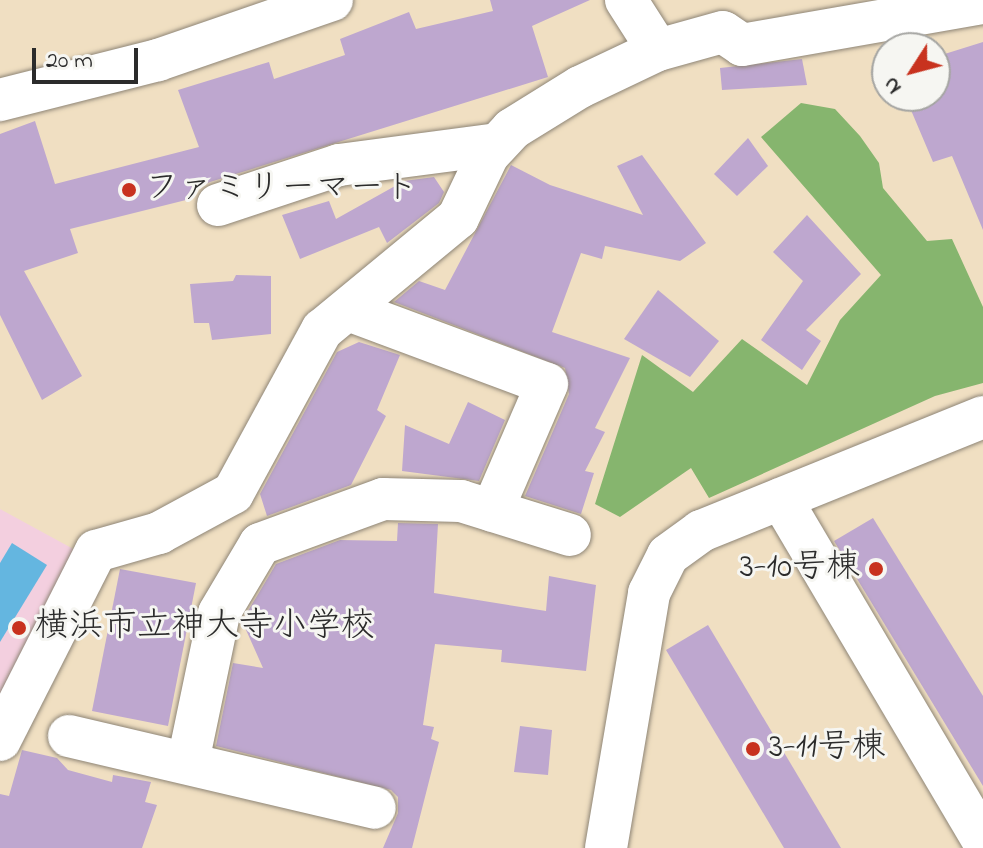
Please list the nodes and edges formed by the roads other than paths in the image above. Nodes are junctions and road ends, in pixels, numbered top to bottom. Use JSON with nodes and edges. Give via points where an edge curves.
{"nodes":[{"id":1,"x":332,"y":0,"type":"edge"},
{"id":2,"x":626,"y":0,"type":"edge"},
{"id":3,"x":961,"y":4,"type":"edge"},
{"id":4,"x":658,"y":50,"type":"junction"},
{"id":5,"x":0,"y":100,"type":"edge"},
{"id":6,"x":498,"y":144,"type":"junction"},
{"id":7,"x":218,"y":205,"type":"dead end"},
{"id":8,"x":348,"y":310,"type":"junction"},
{"id":9,"x":983,"y":417,"type":"edge"},
{"id":10,"x":240,"y":484,"type":"junction"},
{"id":11,"x":781,"y":499,"type":"junction"},
{"id":12,"x":492,"y":511,"type":"junction"},
{"id":13,"x":570,"y":535,"type":"dead end"},
{"id":14,"x":260,"y":544,"type":"junction"},
{"id":15,"x":10,"y":730,"type":"edge"},
{"id":16,"x":69,"y":736,"type":"dead end"},
{"id":17,"x":188,"y":762,"type":"junction"},
{"id":18,"x":375,"y":808,"type":"dead end"},
{"id":19,"x":983,"y":840,"type":"edge"},
{"id":20,"x":606,"y":848,"type":"edge"}],
"edges":[{"from":1,"to":5,"type":"street","via":[[158,60]]},
{"from":2,"to":4,"type":"street"},
{"from":3,"to":4,"type":"street","via":[[742,45],[723,32]]},
{"from":4,"to":6,"type":"street","via":[[580,87],[512,129]]},
{"from":6,"to":7,"type":"street","via":[[339,165]]},
{"from":6,"to":8,"type":"street","via":[[458,218]]},
{"from":8,"to":10,"type":"street","via":[[322,330]]},
{"from":8,"to":12,"type":"street","via":[[547,384]]},
{"from":9,"to":11,"type":"street"},
{"from":10,"to":14,"type":"street"},
{"from":10,"to":15,"type":"street","via":[[159,533],[96,551]]},
{"from":11,"to":19,"type":"street"},
{"from":11,"to":20,"type":"street","via":[[701,531],[668,555],[654,577]]},
{"from":12,"to":13,"type":"street"},
{"from":12,"to":14,"type":"street","via":[[461,501],[383,499]]},
{"from":14,"to":17,"type":"street","via":[[219,613]]},
{"from":16,"to":17,"type":"street"},
{"from":17,"to":18,"type":"street"}]}
